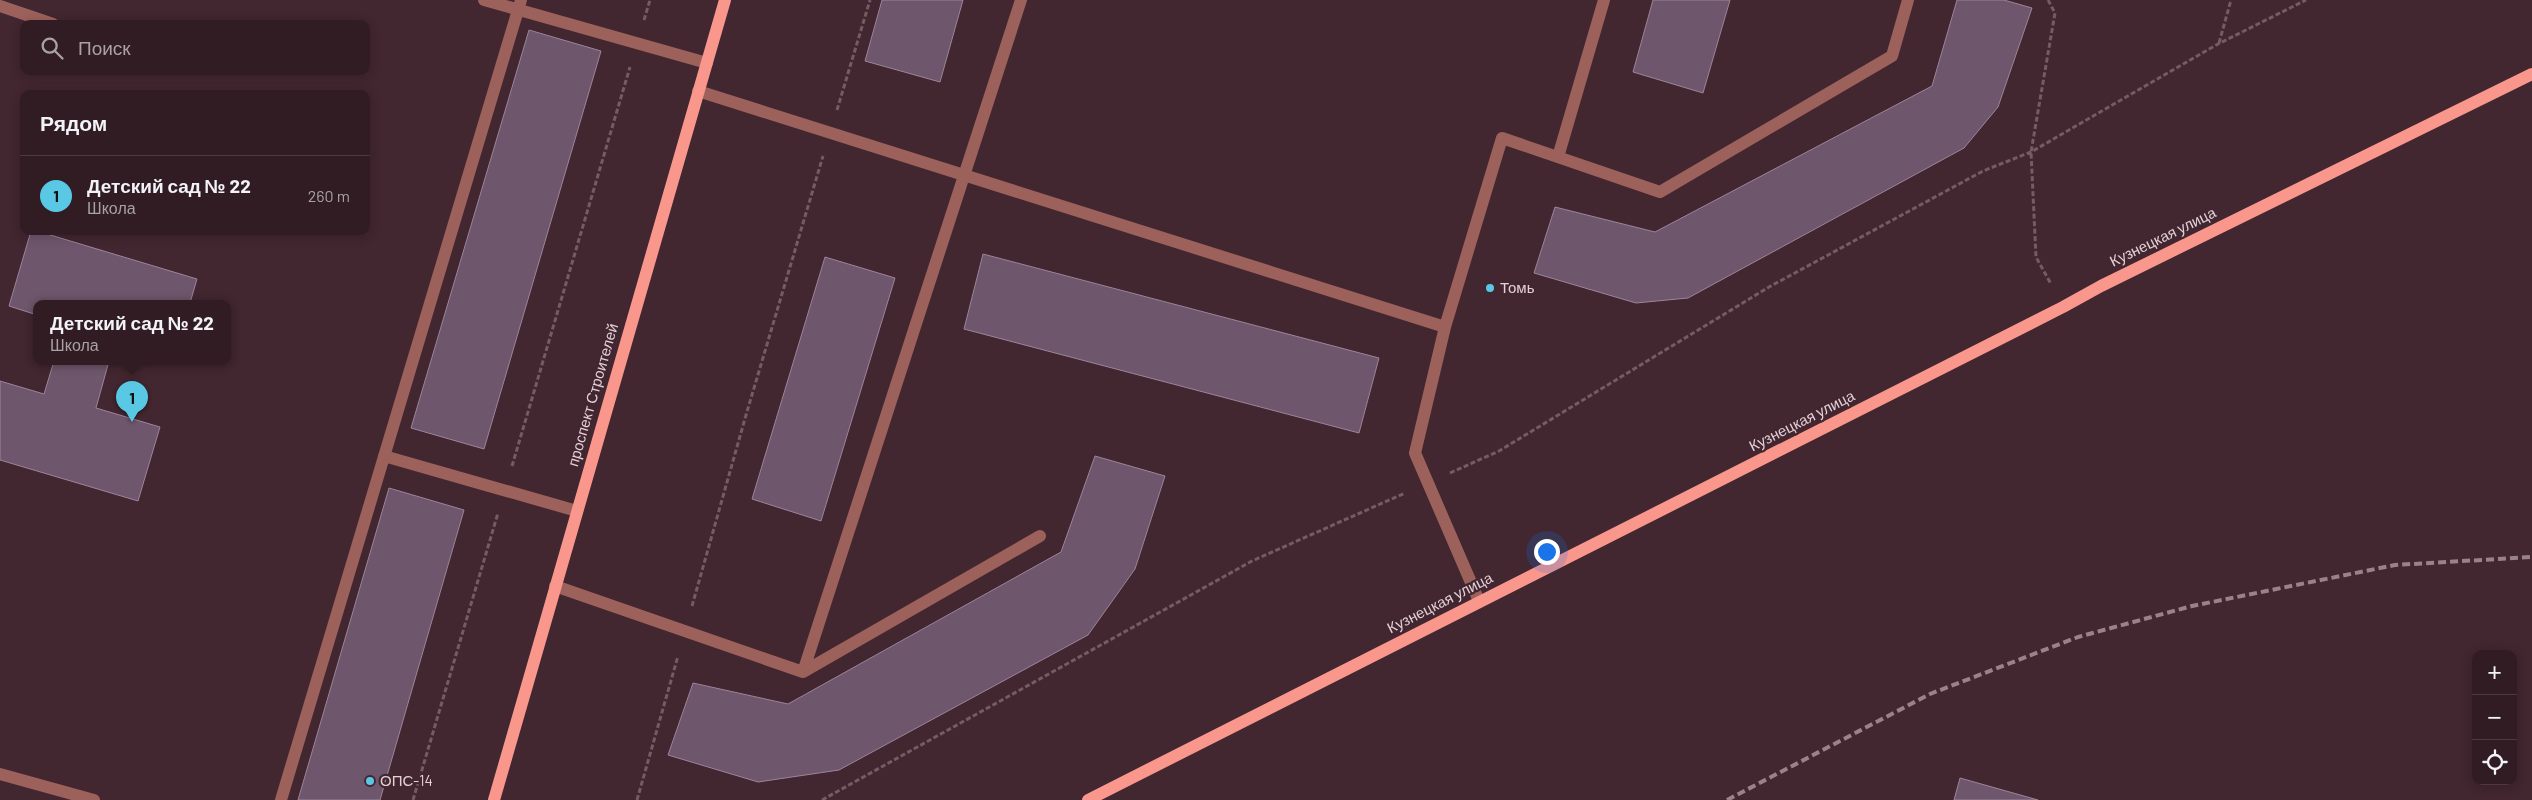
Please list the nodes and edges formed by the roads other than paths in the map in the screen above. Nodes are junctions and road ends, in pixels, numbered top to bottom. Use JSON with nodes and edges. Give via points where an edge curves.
{"nodes":[{"id":1,"x":484,"y":0,"type":"edge"},
{"id":2,"x":725,"y":0,"type":"edge"},
{"id":3,"x":1021,"y":0,"type":"edge"},
{"id":4,"x":1604,"y":0,"type":"edge"},
{"id":5,"x":1908,"y":0,"type":"edge"},
{"id":6,"x":519,"y":5,"type":"edge"},
{"id":7,"x":0,"y":6,"type":"edge"},
{"id":8,"x":41,"y":20,"type":"edge"},
{"id":9,"x":707,"y":63,"type":"junction"},
{"id":10,"x":2532,"y":74,"type":"edge"},
{"id":11,"x":698,"y":91,"type":"junction"},
{"id":12,"x":1558,"y":158,"type":"junction"},
{"id":13,"x":964,"y":175,"type":"junction"},
{"id":14,"x":1445,"y":327,"type":"junction"},
{"id":15,"x":384,"y":456,"type":"junction"},
{"id":16,"x":577,"y":510,"type":"junction"},
{"id":17,"x":1040,"y":536,"type":"dead end"},
{"id":18,"x":556,"y":586,"type":"junction"},
{"id":19,"x":1479,"y":601,"type":"junction"},
{"id":20,"x":803,"y":672,"type":"junction"},
{"id":21,"x":0,"y":774,"type":"edge"},
{"id":22,"x":94,"y":800,"type":"edge"},
{"id":23,"x":281,"y":800,"type":"edge"},
{"id":24,"x":494,"y":800,"type":"edge"},
{"id":25,"x":1088,"y":800,"type":"edge"}],
"edges":[{"from":1,"to":6,"type":"lane"},
{"from":2,"to":9,"type":"main road","name":"проспект Строителей"},
{"from":3,"to":13,"type":"lane"},
{"from":4,"to":12,"type":"lane"},
{"from":5,"to":12,"type":"lane","via":[[1892,56],[1660,192]]},
{"from":6,"to":9,"type":"lane"},
{"from":6,"to":15,"type":"lane"},
{"from":7,"to":8,"type":"lane"},
{"from":9,"to":11,"type":"main road","name":"проспект Строителей"},
{"from":10,"to":19,"type":"main road","name":"Кузнецкая улица","via":[[2101,286]]},
{"from":11,"to":13,"type":"lane"},
{"from":11,"to":16,"type":"main road","name":"проспект Строителей"},
{"from":12,"to":14,"type":"lane","via":[[1502,138]]},
{"from":13,"to":14,"type":"lane"},
{"from":13,"to":20,"type":"lane"},
{"from":14,"to":19,"type":"lane","via":[[1415,454]]},
{"from":15,"to":16,"type":"lane"},
{"from":15,"to":23,"type":"lane"},
{"from":16,"to":18,"type":"main road","name":"проспект Строителей"},
{"from":17,"to":20,"type":"lane"},
{"from":18,"to":20,"type":"lane"},
{"from":18,"to":24,"type":"main road","name":"проспект Строителей"},
{"from":19,"to":25,"type":"main road","name":"Кузнецкая улица"},
{"from":21,"to":22,"type":"lane"}]}
